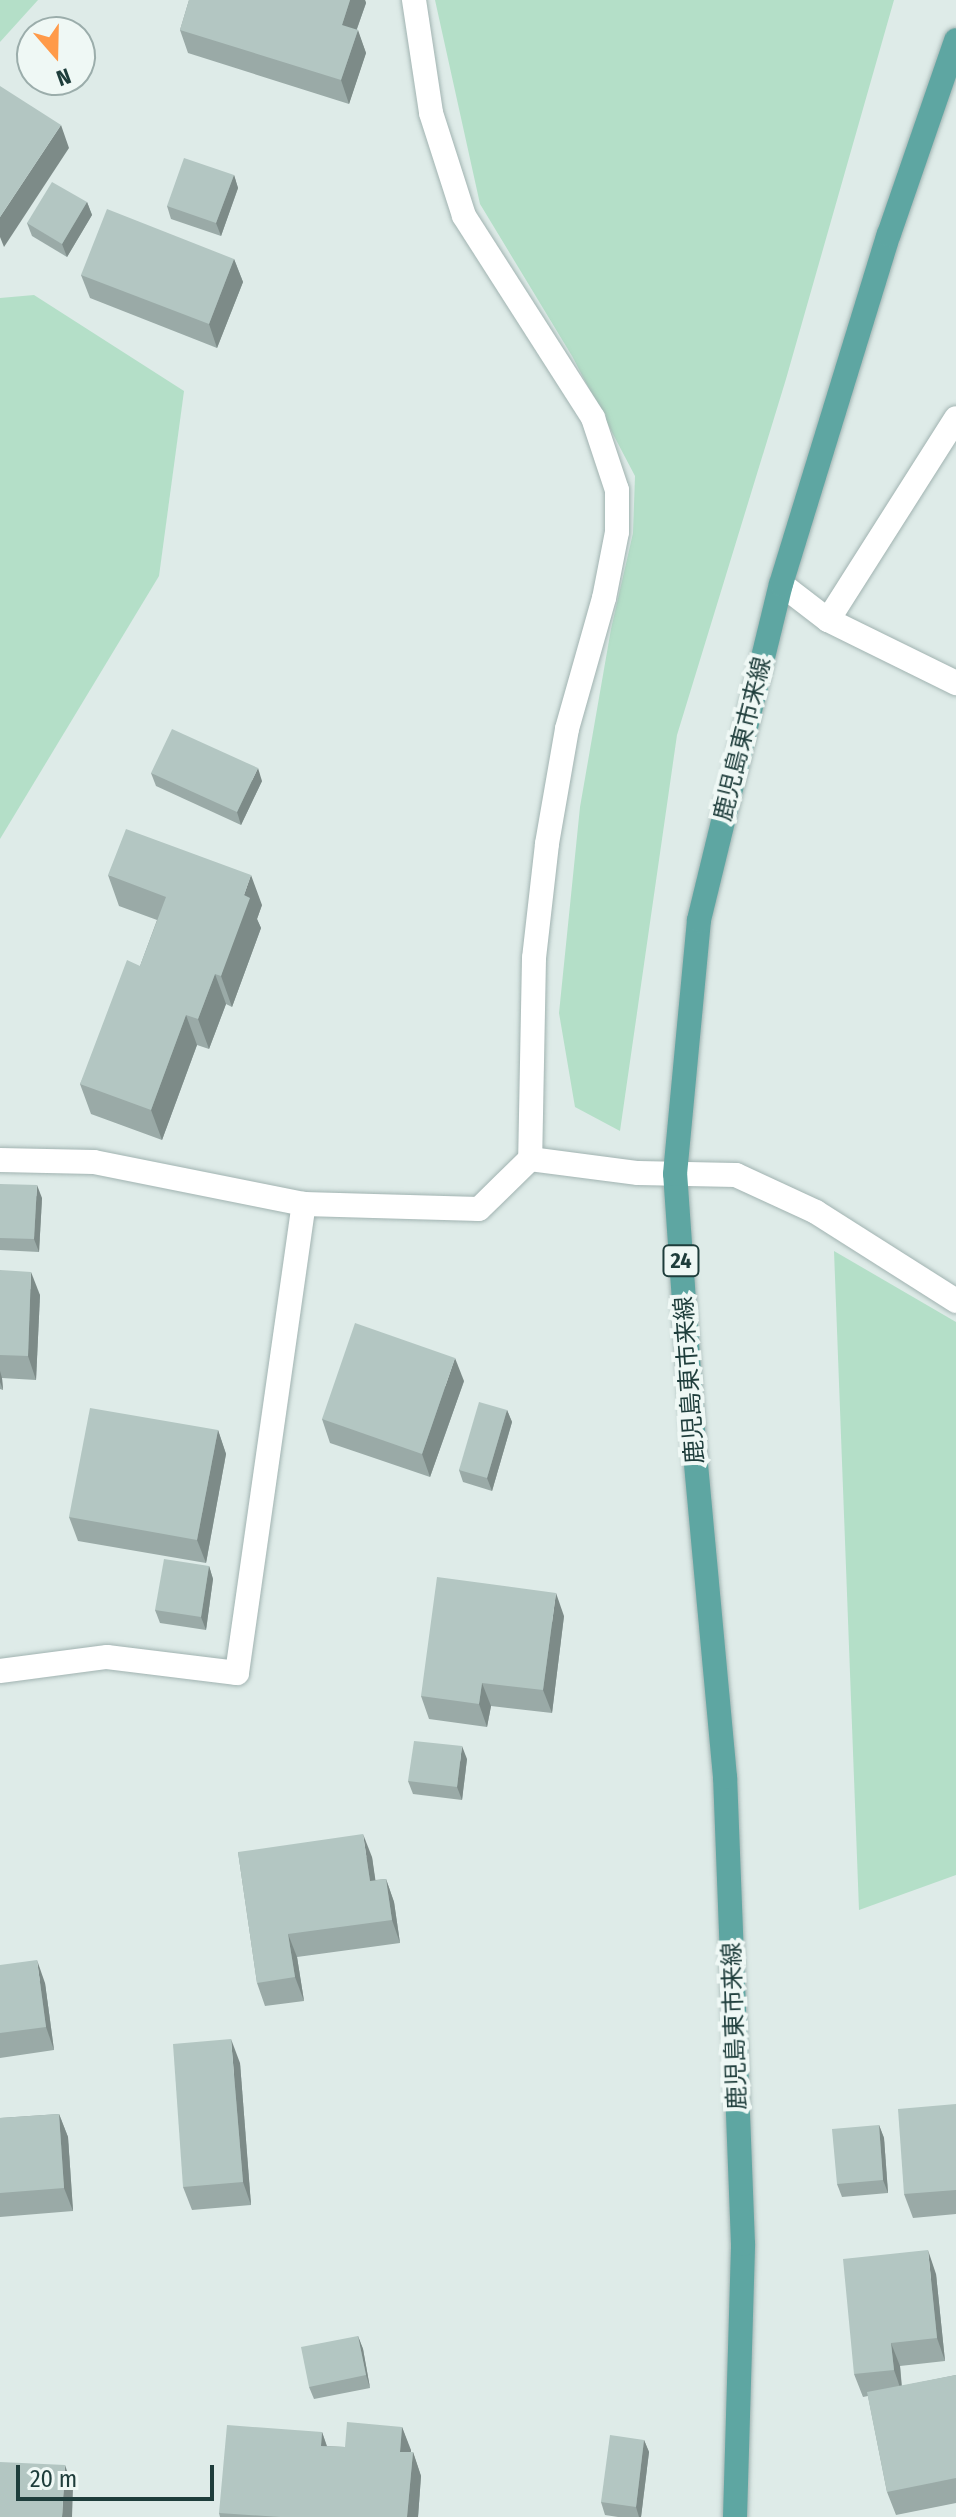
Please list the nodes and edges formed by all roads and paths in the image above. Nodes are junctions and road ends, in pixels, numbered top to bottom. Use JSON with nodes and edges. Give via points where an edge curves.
{"nodes":[{"id":1,"x":414,"y":0,"type":"edge"},
{"id":2,"x":956,"y":40,"type":"edge"},
{"id":3,"x":956,"y":418,"type":"edge"},
{"id":4,"x":781,"y":584,"type":"junction"},
{"id":5,"x":828,"y":620,"type":"junction"},
{"id":6,"x":956,"y":683,"type":"edge"},
{"id":7,"x":530,"y":1159,"type":"junction"},
{"id":8,"x":0,"y":1160,"type":"edge"},
{"id":9,"x":675,"y":1174,"type":"junction"},
{"id":10,"x":304,"y":1204,"type":"junction"},
{"id":11,"x":956,"y":1301,"type":"edge"},
{"id":12,"x":0,"y":1671,"type":"edge"},
{"id":13,"x":735,"y":2517,"type":"edge"}],
"edges":[{"from":1,"to":7,"type":"street","via":[[431,113],[464,216],[593,418],[617,490],[617,532],[604,598],[567,729],[547,844],[534,958]]},
{"from":2,"to":4,"type":"main road","name":"鹿児島東市来線","number":"24","via":[[889,234]]},
{"from":3,"to":5,"type":"street"},
{"from":4,"to":5,"type":"street"},
{"from":4,"to":9,"type":"main road","name":"鹿児島東市来線","number":"24","via":[[699,920]]},
{"from":5,"to":6,"type":"street"},
{"from":7,"to":9,"type":"street"},
{"from":7,"to":10,"type":"street","via":[[479,1209]]},
{"from":8,"to":10,"type":"street","via":[[94,1162]]},
{"from":9,"to":11,"type":"street","via":[[736,1175],[750,1181],[816,1212]]},
{"from":9,"to":13,"type":"main road","name":"鹿児島東市来線","number":"24","via":[[725,1777],[743,2244]]},
{"from":10,"to":12,"type":"street","via":[[237,1673],[107,1657]]}]}
